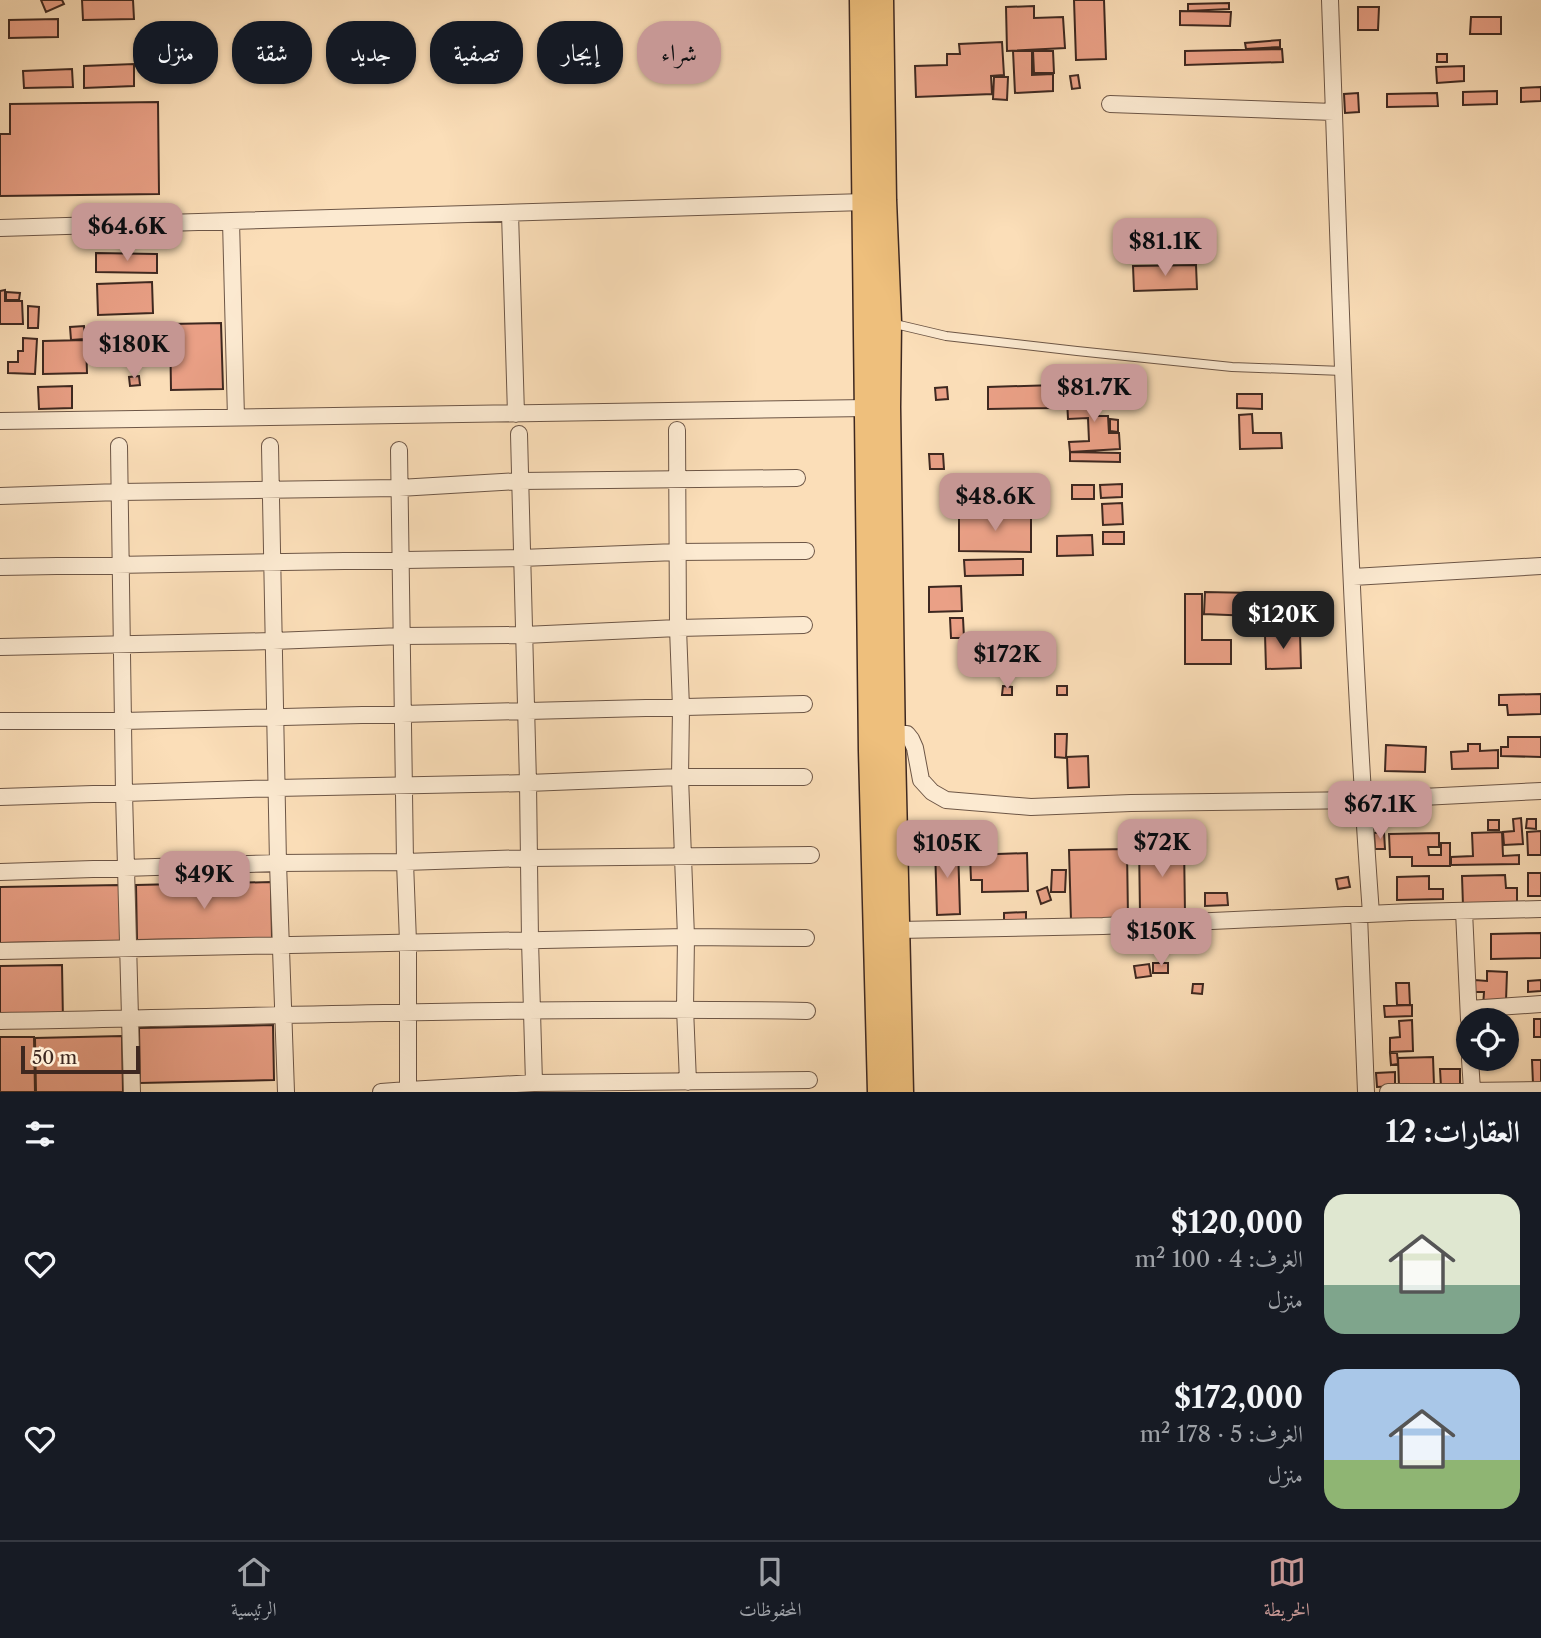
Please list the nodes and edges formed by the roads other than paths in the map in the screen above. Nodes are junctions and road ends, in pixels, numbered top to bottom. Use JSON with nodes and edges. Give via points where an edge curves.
{"nodes":[{"id":1,"x":862,"y":0,"type":"edge"},
{"id":2,"x":881,"y":0,"type":"edge"},
{"id":3,"x":1330,"y":0,"type":"edge"},
{"id":4,"x":1110,"y":104,"type":"dead end"},
{"id":5,"x":1334,"y":112,"type":"junction"},
{"id":6,"x":865,"y":202,"type":"junction"},
{"id":7,"x":510,"y":213,"type":"junction"},
{"id":8,"x":231,"y":221,"type":"junction"},
{"id":9,"x":0,"y":228,"type":"edge"},
{"id":10,"x":888,"y":322,"type":"junction"},
{"id":11,"x":1343,"y":371,"type":"junction"},
{"id":12,"x":867,"y":408,"type":"junction"},
{"id":13,"x":516,"y":414,"type":"junction"},
{"id":14,"x":236,"y":418,"type":"junction"},
{"id":15,"x":0,"y":421,"type":"edge"},
{"id":16,"x":677,"y":430,"type":"dead end"},
{"id":17,"x":519,"y":434,"type":"dead end"},
{"id":18,"x":119,"y":446,"type":"dead end"},
{"id":19,"x":270,"y":446,"type":"dead end"},
{"id":20,"x":399,"y":450,"type":"dead end"},
{"id":21,"x":797,"y":478,"type":"dead end"},
{"id":22,"x":677,"y":480,"type":"junction"},
{"id":23,"x":520,"y":481,"type":"junction"},
{"id":24,"x":399,"y":488,"type":"junction"},
{"id":25,"x":270,"y":489,"type":"junction"},
{"id":26,"x":120,"y":492,"type":"junction"},
{"id":27,"x":0,"y":496,"type":"edge"},
{"id":28,"x":806,"y":551,"type":"dead end"},
{"id":29,"x":677,"y":552,"type":"junction"},
{"id":30,"x":521,"y":558,"type":"junction"},
{"id":31,"x":400,"y":561,"type":"junction"},
{"id":32,"x":272,"y":563,"type":"junction"},
{"id":33,"x":121,"y":565,"type":"junction"},
{"id":34,"x":1541,"y":566,"type":"edge"},
{"id":35,"x":0,"y":567,"type":"edge"},
{"id":36,"x":1353,"y":577,"type":"junction"},
{"id":37,"x":804,"y":625,"type":"dead end"},
{"id":38,"x":678,"y":628,"type":"junction"},
{"id":39,"x":524,"y":635,"type":"junction"},
{"id":40,"x":402,"y":636,"type":"junction"},
{"id":41,"x":273,"y":641,"type":"junction"},
{"id":42,"x":122,"y":645,"type":"junction"},
{"id":43,"x":0,"y":647,"type":"edge"},
{"id":44,"x":804,"y":704,"type":"dead end"},
{"id":45,"x":681,"y":708,"type":"junction"},
{"id":46,"x":527,"y":710,"type":"junction"},
{"id":47,"x":403,"y":715,"type":"junction"},
{"id":48,"x":275,"y":716,"type":"junction"},
{"id":49,"x":0,"y":721,"type":"edge"},
{"id":50,"x":123,"y":721,"type":"junction"},
{"id":51,"x":882,"y":734,"type":"junction"},
{"id":52,"x":680,"y":777,"type":"junction"},
{"id":53,"x":804,"y":777,"type":"dead end"},
{"id":54,"x":528,"y":783,"type":"junction"},
{"id":55,"x":404,"y":785,"type":"junction"},
{"id":56,"x":276,"y":788,"type":"junction"},
{"id":57,"x":1541,"y":791,"type":"edge"},
{"id":58,"x":124,"y":793,"type":"junction"},
{"id":59,"x":0,"y":797,"type":"edge"},
{"id":60,"x":1363,"y":800,"type":"junction"},
{"id":61,"x":811,"y":855,"type":"dead end"},
{"id":62,"x":683,"y":857,"type":"junction"},
{"id":63,"x":529,"y":858,"type":"junction"},
{"id":64,"x":405,"y":862,"type":"junction"},
{"id":65,"x":278,"y":863,"type":"junction"},
{"id":66,"x":125,"y":869,"type":"junction"},
{"id":67,"x":0,"y":872,"type":"edge"},
{"id":68,"x":1541,"y":909,"type":"edge"},
{"id":69,"x":1464,"y":911,"type":"junction"},
{"id":70,"x":1365,"y":914,"type":"junction"},
{"id":71,"x":898,"y":930,"type":"junction"},
{"id":72,"x":686,"y":936,"type":"junction"},
{"id":73,"x":806,"y":938,"type":"dead end"},
{"id":74,"x":530,"y":940,"type":"junction"},
{"id":75,"x":408,"y":942,"type":"junction"},
{"id":76,"x":281,"y":946,"type":"junction"},
{"id":77,"x":128,"y":948,"type":"junction"},
{"id":78,"x":0,"y":951,"type":"edge"},
{"id":79,"x":1541,"y":1004,"type":"edge"},
{"id":80,"x":1469,"y":1008,"type":"edge"},
{"id":81,"x":1515,"y":1008,"type":"edge"},
{"id":82,"x":685,"y":1009,"type":"junction"},
{"id":83,"x":531,"y":1010,"type":"junction"},
{"id":84,"x":409,"y":1011,"type":"junction"},
{"id":85,"x":807,"y":1011,"type":"dead end"},
{"id":86,"x":284,"y":1015,"type":"junction"},
{"id":87,"x":129,"y":1019,"type":"junction"},
{"id":88,"x":0,"y":1021,"type":"edge"},
{"id":89,"x":1471,"y":1071,"type":"edge"},
{"id":90,"x":809,"y":1080,"type":"dead end"},
{"id":91,"x":688,"y":1082,"type":"junction"},
{"id":92,"x":534,"y":1083,"type":"junction"},
{"id":93,"x":408,"y":1090,"type":"edge"},
{"id":94,"x":1472,"y":1090,"type":"junction"},
{"id":95,"x":1541,"y":1090,"type":"edge"},
{"id":96,"x":132,"y":1092,"type":"edge"},
{"id":97,"x":286,"y":1092,"type":"edge"},
{"id":98,"x":381,"y":1092,"type":"edge"},
{"id":99,"x":880,"y":1092,"type":"edge"},
{"id":100,"x":901,"y":1092,"type":"edge"},
{"id":101,"x":1366,"y":1092,"type":"edge"},
{"id":102,"x":1388,"y":1092,"type":"edge"}],
"edges":[{"from":1,"to":6,"type":"main road"},
{"from":2,"to":10,"type":"main road"},
{"from":3,"to":5,"type":"street"},
{"from":4,"to":5,"type":"street"},
{"from":5,"to":11,"type":"street"},
{"from":6,"to":7,"type":"street"},
{"from":6,"to":12,"type":"main road"},
{"from":7,"to":8,"type":"street"},
{"from":7,"to":13,"type":"street"},
{"from":8,"to":9,"type":"street"},
{"from":8,"to":14,"type":"street"},
{"from":10,"to":11,"type":"lane","via":[[946,336],[1064,350],[1232,367]]},
{"from":10,"to":51,"type":"main road"},
{"from":11,"to":36,"type":"street"},
{"from":12,"to":13,"type":"street"},
{"from":12,"to":51,"type":"main road"},
{"from":13,"to":14,"type":"street"},
{"from":14,"to":15,"type":"street"},
{"from":16,"to":22,"type":"street"},
{"from":17,"to":23,"type":"street"},
{"from":18,"to":26,"type":"street"},
{"from":19,"to":25,"type":"street"},
{"from":20,"to":24,"type":"street"},
{"from":21,"to":22,"type":"street"},
{"from":22,"to":23,"type":"street"},
{"from":22,"to":29,"type":"street"},
{"from":23,"to":24,"type":"street"},
{"from":23,"to":30,"type":"street"},
{"from":24,"to":25,"type":"street"},
{"from":24,"to":31,"type":"street"},
{"from":25,"to":26,"type":"street"},
{"from":25,"to":32,"type":"street"},
{"from":26,"to":27,"type":"street"},
{"from":26,"to":33,"type":"street"},
{"from":28,"to":29,"type":"street"},
{"from":29,"to":30,"type":"street"},
{"from":29,"to":38,"type":"street"},
{"from":30,"to":31,"type":"street"},
{"from":30,"to":39,"type":"street"},
{"from":31,"to":32,"type":"street"},
{"from":31,"to":40,"type":"street"},
{"from":32,"to":33,"type":"street"},
{"from":32,"to":41,"type":"street"},
{"from":33,"to":35,"type":"street"},
{"from":33,"to":42,"type":"street"},
{"from":34,"to":36,"type":"street"},
{"from":36,"to":60,"type":"street"},
{"from":37,"to":38,"type":"street"},
{"from":38,"to":39,"type":"street"},
{"from":38,"to":45,"type":"street"},
{"from":39,"to":40,"type":"street"},
{"from":39,"to":46,"type":"street"},
{"from":40,"to":41,"type":"street"},
{"from":40,"to":47,"type":"street"},
{"from":41,"to":42,"type":"street"},
{"from":41,"to":48,"type":"street"},
{"from":42,"to":43,"type":"street"},
{"from":42,"to":50,"type":"street"},
{"from":44,"to":45,"type":"street"},
{"from":45,"to":46,"type":"street"},
{"from":45,"to":52,"type":"street"},
{"from":46,"to":47,"type":"street"},
{"from":46,"to":54,"type":"street"},
{"from":47,"to":48,"type":"street"},
{"from":47,"to":55,"type":"street"},
{"from":48,"to":50,"type":"street"},
{"from":48,"to":56,"type":"street"},
{"from":49,"to":50,"type":"street"},
{"from":50,"to":58,"type":"street"},
{"from":51,"to":60,"type":"street","via":[[907,734],[922,780],[946,800],[1031,807]]},
{"from":51,"to":71,"type":"main road"},
{"from":51,"to":99,"type":"main road"},
{"from":52,"to":53,"type":"street"},
{"from":52,"to":54,"type":"street"},
{"from":52,"to":62,"type":"street"},
{"from":54,"to":55,"type":"street"},
{"from":54,"to":63,"type":"street"},
{"from":55,"to":56,"type":"street"},
{"from":55,"to":64,"type":"street"},
{"from":56,"to":58,"type":"street"},
{"from":56,"to":65,"type":"street"},
{"from":57,"to":60,"type":"street"},
{"from":58,"to":59,"type":"street"},
{"from":58,"to":66,"type":"street"},
{"from":60,"to":70,"type":"street"},
{"from":61,"to":62,"type":"street"},
{"from":62,"to":63,"type":"street"},
{"from":62,"to":72,"type":"street"},
{"from":63,"to":64,"type":"street"},
{"from":63,"to":74,"type":"street"},
{"from":64,"to":65,"type":"street"},
{"from":64,"to":75,"type":"street"},
{"from":65,"to":66,"type":"street"},
{"from":65,"to":76,"type":"street"},
{"from":66,"to":67,"type":"street"},
{"from":66,"to":77,"type":"street"},
{"from":68,"to":69,"type":"street"},
{"from":69,"to":70,"type":"street"},
{"from":69,"to":80,"type":"street"},
{"from":70,"to":71,"type":"street"},
{"from":70,"to":101,"type":"street"},
{"from":71,"to":100,"type":"main road"},
{"from":72,"to":73,"type":"street"},
{"from":72,"to":74,"type":"street"},
{"from":72,"to":82,"type":"street"},
{"from":74,"to":75,"type":"street"},
{"from":74,"to":83,"type":"street"},
{"from":75,"to":76,"type":"street"},
{"from":75,"to":84,"type":"street"},
{"from":76,"to":77,"type":"street"},
{"from":76,"to":86,"type":"street"},
{"from":77,"to":78,"type":"street"},
{"from":77,"to":87,"type":"street"},
{"from":79,"to":81,"type":"street"},
{"from":82,"to":83,"type":"street"},
{"from":82,"to":85,"type":"street"},
{"from":82,"to":91,"type":"street"},
{"from":83,"to":84,"type":"street"},
{"from":83,"to":92,"type":"street"},
{"from":84,"to":86,"type":"street"},
{"from":84,"to":93,"type":"street"},
{"from":86,"to":87,"type":"street"},
{"from":86,"to":97,"type":"street"},
{"from":87,"to":88,"type":"street"},
{"from":87,"to":96,"type":"street"},
{"from":89,"to":94,"type":"street"},
{"from":90,"to":91,"type":"street"},
{"from":91,"to":92,"type":"street"},
{"from":92,"to":93,"type":"street"},
{"from":93,"to":98,"type":"street"},
{"from":94,"to":95,"type":"street"},
{"from":94,"to":102,"type":"street"}]}
